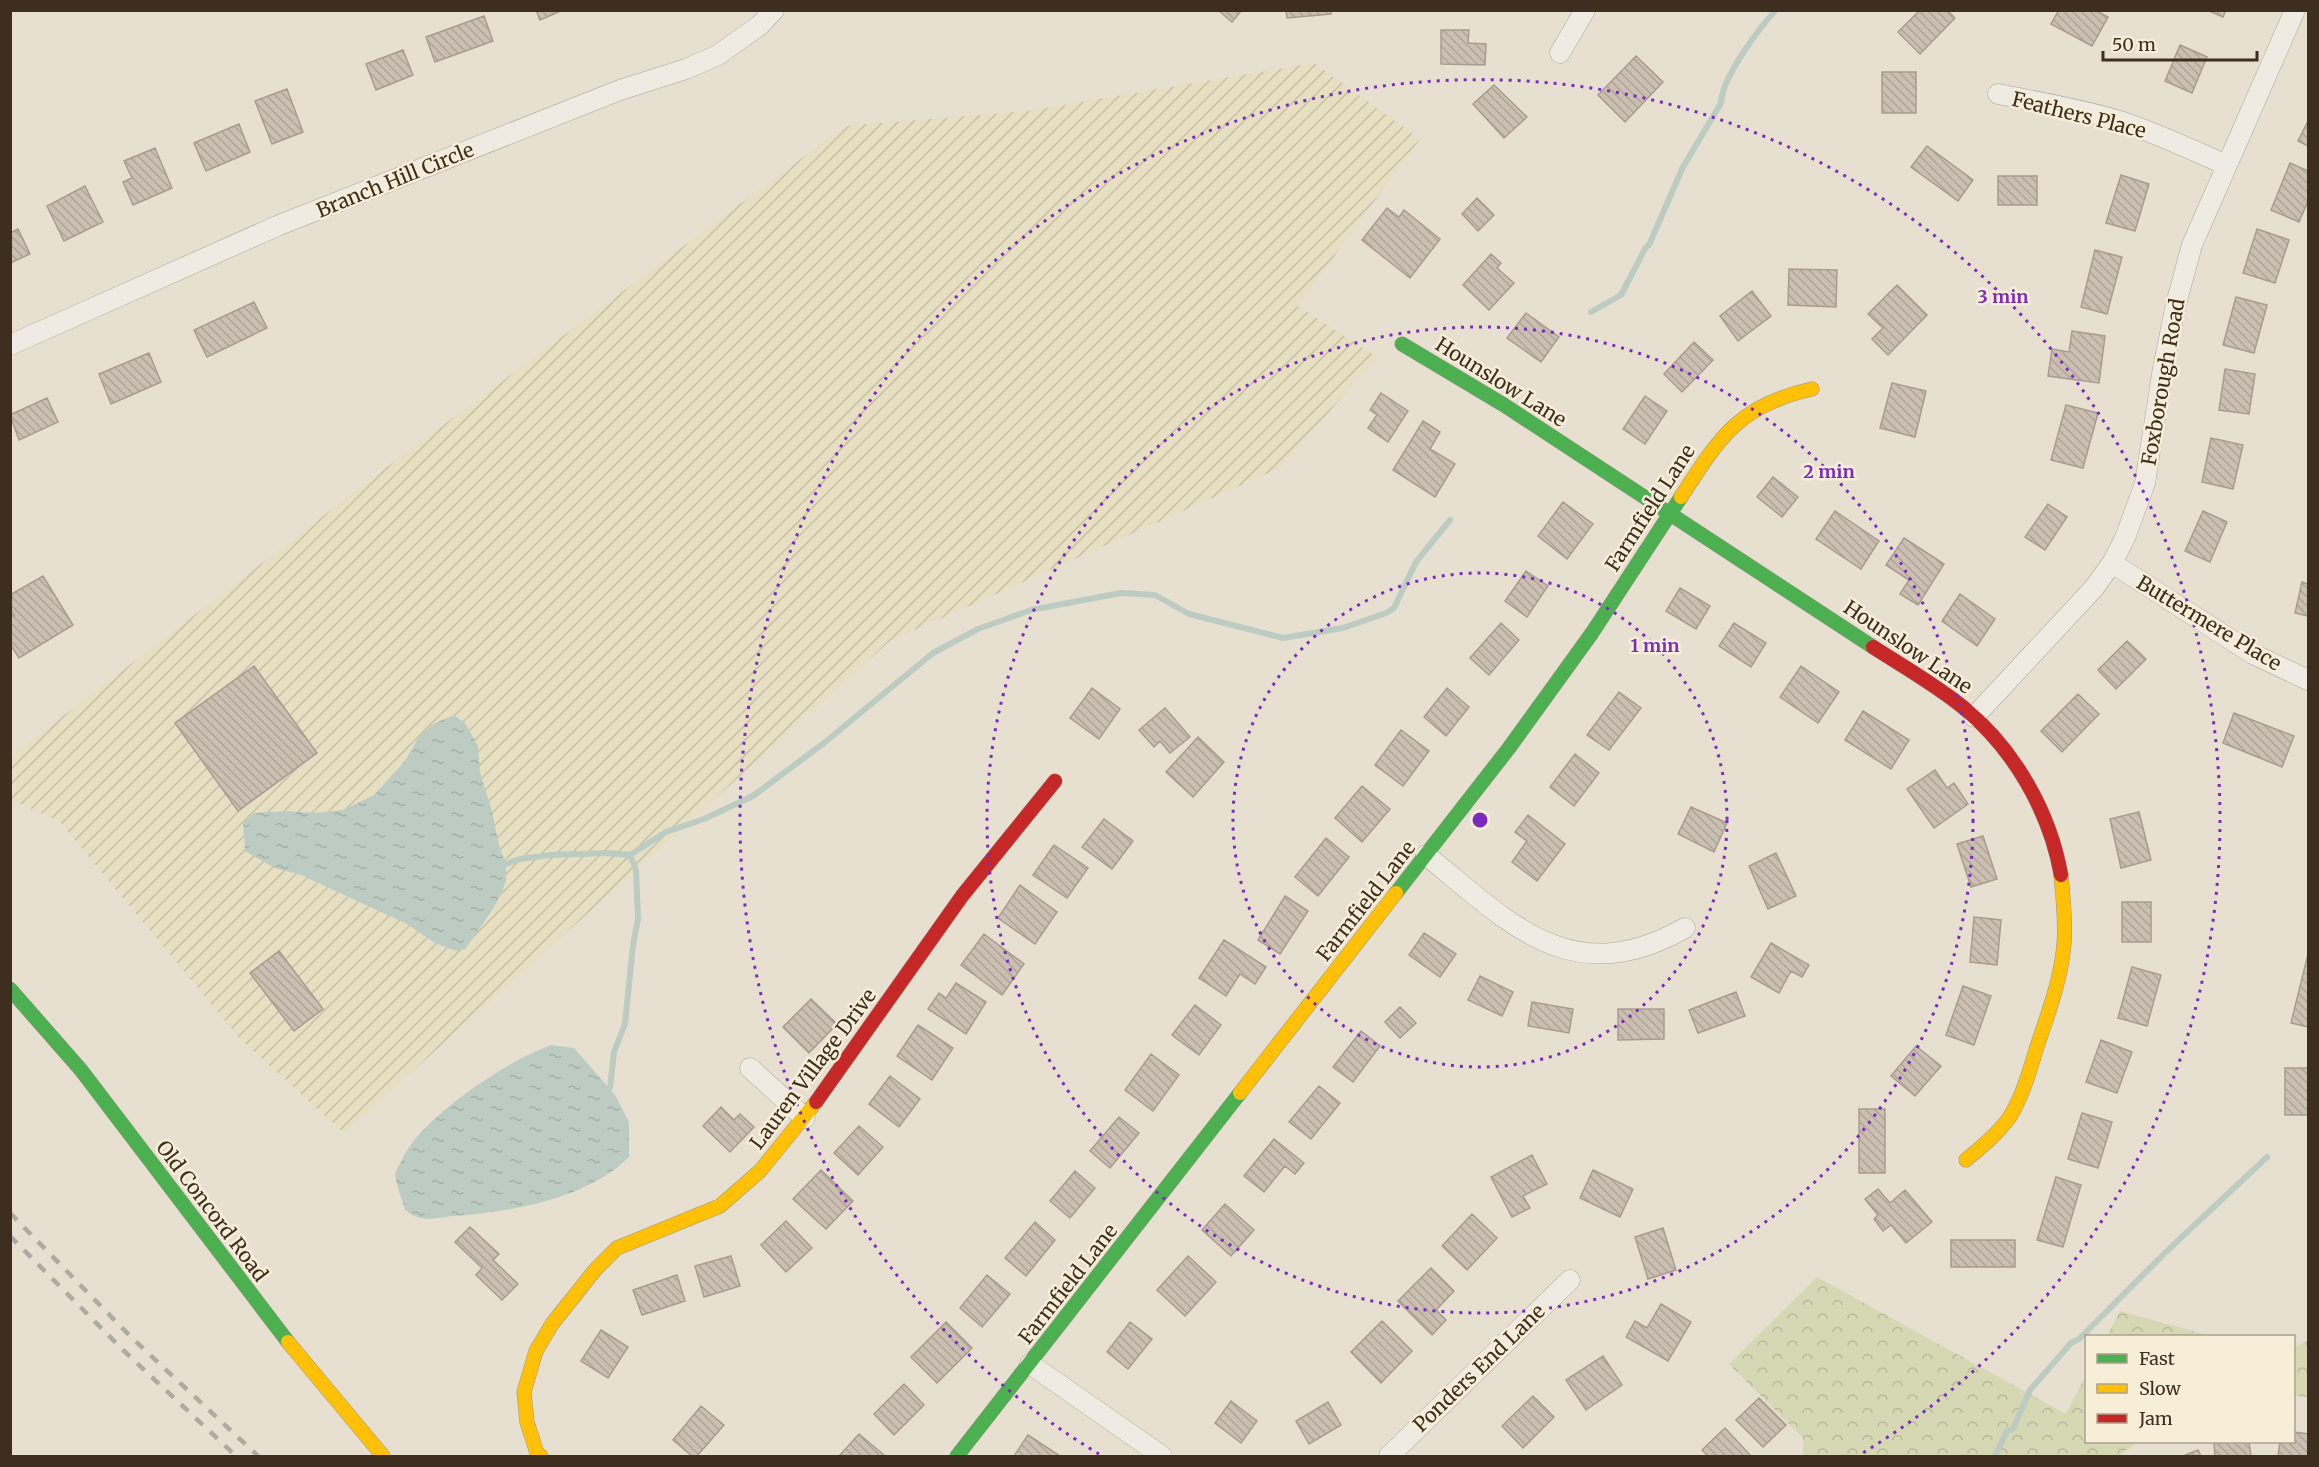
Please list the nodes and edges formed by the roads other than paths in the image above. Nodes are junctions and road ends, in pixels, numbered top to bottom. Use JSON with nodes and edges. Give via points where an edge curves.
{"nodes":[{"id":1,"x":774,"y":10,"type":"edge"},
{"id":2,"x":1586,"y":10,"type":"edge"},
{"id":3,"x":2295,"y":10,"type":"edge"},
{"id":4,"x":1560,"y":54,"type":"dead end"},
{"id":5,"x":1998,"y":94,"type":"dead end"},
{"id":6,"x":2226,"y":165,"type":"junction"},
{"id":7,"x":1402,"y":344,"type":"dead end"},
{"id":8,"x":10,"y":345,"type":"edge"},
{"id":9,"x":1812,"y":389,"type":"dead end"},
{"id":10,"x":1669,"y":513,"type":"junction"},
{"id":11,"x":2112,"y":563,"type":"junction"},
{"id":12,"x":2308,"y":680,"type":"edge"},
{"id":13,"x":1974,"y":717,"type":"junction"},
{"id":14,"x":1055,"y":781,"type":"dead end"},
{"id":15,"x":1426,"y":855,"type":"junction"},
{"id":16,"x":1685,"y":928,"type":"dead end"},
{"id":17,"x":13,"y":996,"type":"edge"},
{"id":18,"x":750,"y":1068,"type":"dead end"},
{"id":19,"x":805,"y":1118,"type":"junction"},
{"id":20,"x":1966,"y":1160,"type":"dead end"},
{"id":21,"x":1570,"y":1280,"type":"dead end"},
{"id":22,"x":1030,"y":1364,"type":"junction"},
{"id":23,"x":383,"y":1456,"type":"edge"},
{"id":24,"x":541,"y":1456,"type":"edge"},
{"id":25,"x":957,"y":1456,"type":"edge"},
{"id":26,"x":1162,"y":1456,"type":"edge"},
{"id":27,"x":1389,"y":1456,"type":"edge"}],
"edges":[{"from":1,"to":8,"type":"street","name":"Branch Hill Circle","via":[[718,56],[620,90],[277,226]]},
{"from":2,"to":4,"type":"street"},
{"from":3,"to":6,"type":"street","name":"Foxborough Road"},
{"from":5,"to":6,"type":"street","name":"Feathers Place","via":[[2059,105],[2147,130]]},
{"from":6,"to":11,"type":"street","name":"Foxborough Road","via":[[2189,255],[2163,368],[2145,483]]},
{"from":7,"to":10,"type":"street","name":"Hounslow Lane","via":[[1504,405]]},
{"from":9,"to":10,"type":"street","name":"Farmfield Lane","via":[[1767,402],[1727,432]]},
{"from":10,"to":13,"type":"street","name":"Hounslow Lane","via":[[1926,681]]},
{"from":10,"to":15,"type":"street","name":"Farmfield Lane","via":[[1558,682]]},
{"from":11,"to":12,"type":"street","name":"Buttermere Place","via":[[2253,654]]},
{"from":11,"to":13,"type":"street","name":"Foxborough Road","via":[[2094,588]]},
{"from":13,"to":20,"type":"street","name":"Hounslow Lane","via":[[2003,748],[2044,814],[2056,847],[2064,917],[2058,981],[2013,1110],[2004,1124]]},
{"from":14,"to":19,"type":"street","name":"Lauren Village Drive","via":[[962,896]]},
{"from":15,"to":16,"type":"street","via":[[1513,925],[1571,951],[1624,952]]},
{"from":15,"to":22,"type":"street","name":"Farmfield Lane"},
{"from":17,"to":23,"type":"street","name":"Old Concord Road","via":[[81,1070],[296,1353]]},
{"from":18,"to":19,"type":"street"},
{"from":19,"to":24,"type":"street","name":"Lauren Village Drive","via":[[760,1171],[720,1206],[617,1248],[552,1324],[536,1351],[524,1392],[527,1422]]},
{"from":21,"to":27,"type":"street","name":"Ponders End Lane"},
{"from":22,"to":25,"type":"street","name":"Farmfield Lane"},
{"from":22,"to":26,"type":"street"}]}
